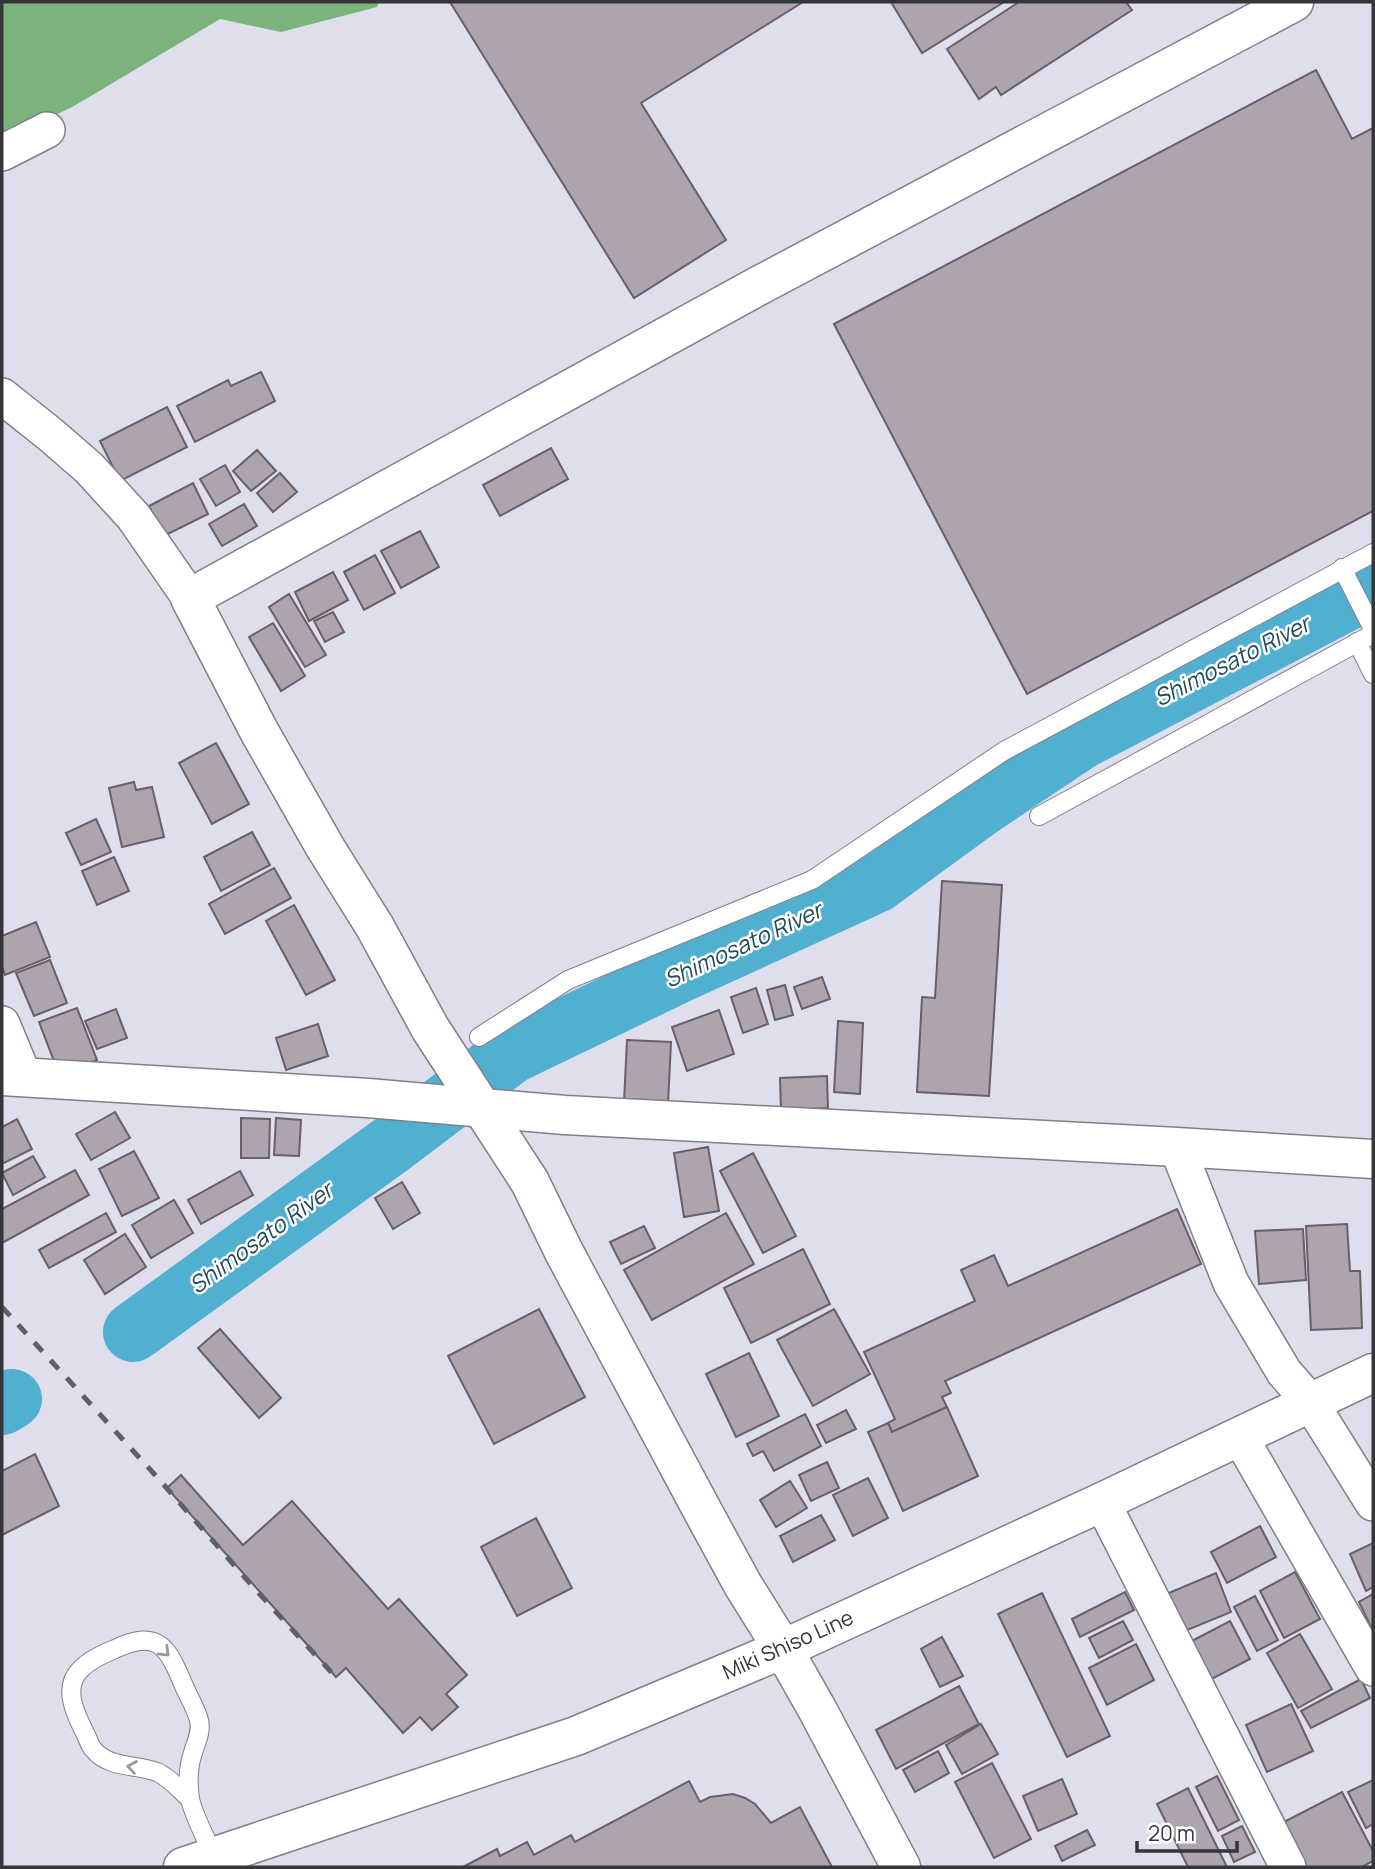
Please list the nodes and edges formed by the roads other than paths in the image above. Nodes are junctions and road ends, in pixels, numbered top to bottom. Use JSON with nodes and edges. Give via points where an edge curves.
{"nodes":[{"id":1,"x":1294,"y":2,"type":"edge"},
{"id":2,"x":1257,"y":11,"type":"edge"},
{"id":3,"x":47,"y":130,"type":"dead end"},
{"id":4,"x":2,"y":153,"type":"edge"},
{"id":5,"x":2,"y":396,"type":"edge"},
{"id":6,"x":1373,"y":553,"type":"edge"},
{"id":7,"x":1342,"y":568,"type":"junction"},
{"id":8,"x":190,"y":598,"type":"junction"},
{"id":9,"x":1368,"y":635,"type":"edge"},
{"id":10,"x":1373,"y":674,"type":"edge"},
{"id":11,"x":1039,"y":816,"type":"dead end"},
{"id":12,"x":2,"y":1024,"type":"edge"},
{"id":13,"x":479,"y":1037,"type":"dead end"},
{"id":14,"x":13,"y":1077,"type":"edge"},
{"id":15,"x":484,"y":1108,"type":"junction"},
{"id":16,"x":1177,"y":1147,"type":"junction"},
{"id":17,"x":1373,"y":1159,"type":"edge"},
{"id":18,"x":1373,"y":1373,"type":"edge"},
{"id":19,"x":1310,"y":1402,"type":"junction"},
{"id":20,"x":1240,"y":1437,"type":"junction"},
{"id":21,"x":1102,"y":1502,"type":"junction"},
{"id":22,"x":1373,"y":1503,"type":"edge"},
{"id":23,"x":783,"y":1649,"type":"junction"},
{"id":24,"x":1373,"y":1668,"type":"edge"},
{"id":25,"x":190,"y":1799,"type":"junction"},
{"id":26,"x":205,"y":1864,"type":"edge"},
{"id":27,"x":901,"y":1867,"type":"edge"},
{"id":28,"x":1288,"y":1867,"type":"edge"}],
"edges":[{"from":1,"to":2,"type":"street"},
{"from":2,"to":8,"type":"street"},
{"from":3,"to":4,"type":"street"},
{"from":5,"to":8,"type":"street","via":[[89,468],[125,506]]},
{"from":6,"to":7,"type":"lane"},
{"from":7,"to":9,"type":"lane"},
{"from":7,"to":13,"type":"lane","via":[[1004,751],[813,880],[568,981]]},
{"from":8,"to":15,"type":"street","via":[[325,847],[430,1028]]},
{"from":9,"to":10,"type":"lane"},
{"from":9,"to":11,"type":"lane"},
{"from":12,"to":14,"type":"street"},
{"from":14,"to":15,"type":"street"},
{"from":15,"to":16,"type":"street"},
{"from":15,"to":23,"type":"street","via":[[530,1182],[731,1563]]},
{"from":16,"to":17,"type":"street"},
{"from":16,"to":19,"type":"street","via":[[1231,1283],[1284,1372]]},
{"from":18,"to":19,"type":"street","name":"Miki Shiso Line"},
{"from":19,"to":20,"type":"street","name":"Miki Shiso Line"},
{"from":19,"to":22,"type":"street"},
{"from":20,"to":21,"type":"street","name":"Miki Shiso Line"},
{"from":20,"to":24,"type":"street"},
{"from":21,"to":23,"type":"street","name":"Miki Shiso Line"},
{"from":21,"to":28,"type":"street"},
{"from":23,"to":26,"type":"street","name":"Miki Shiso Line","via":[[576,1736]]},
{"from":23,"to":27,"type":"street"},
{"from":25,"to":25,"type":"lane","one_way":true,"via":[[159,1773],[124,1766],[93,1749],[73,1709],[75,1675],[87,1662],[141,1640],[164,1647],[173,1658],[199,1721],[189,1772]]},
{"from":25,"to":26,"type":"lane"}]}
